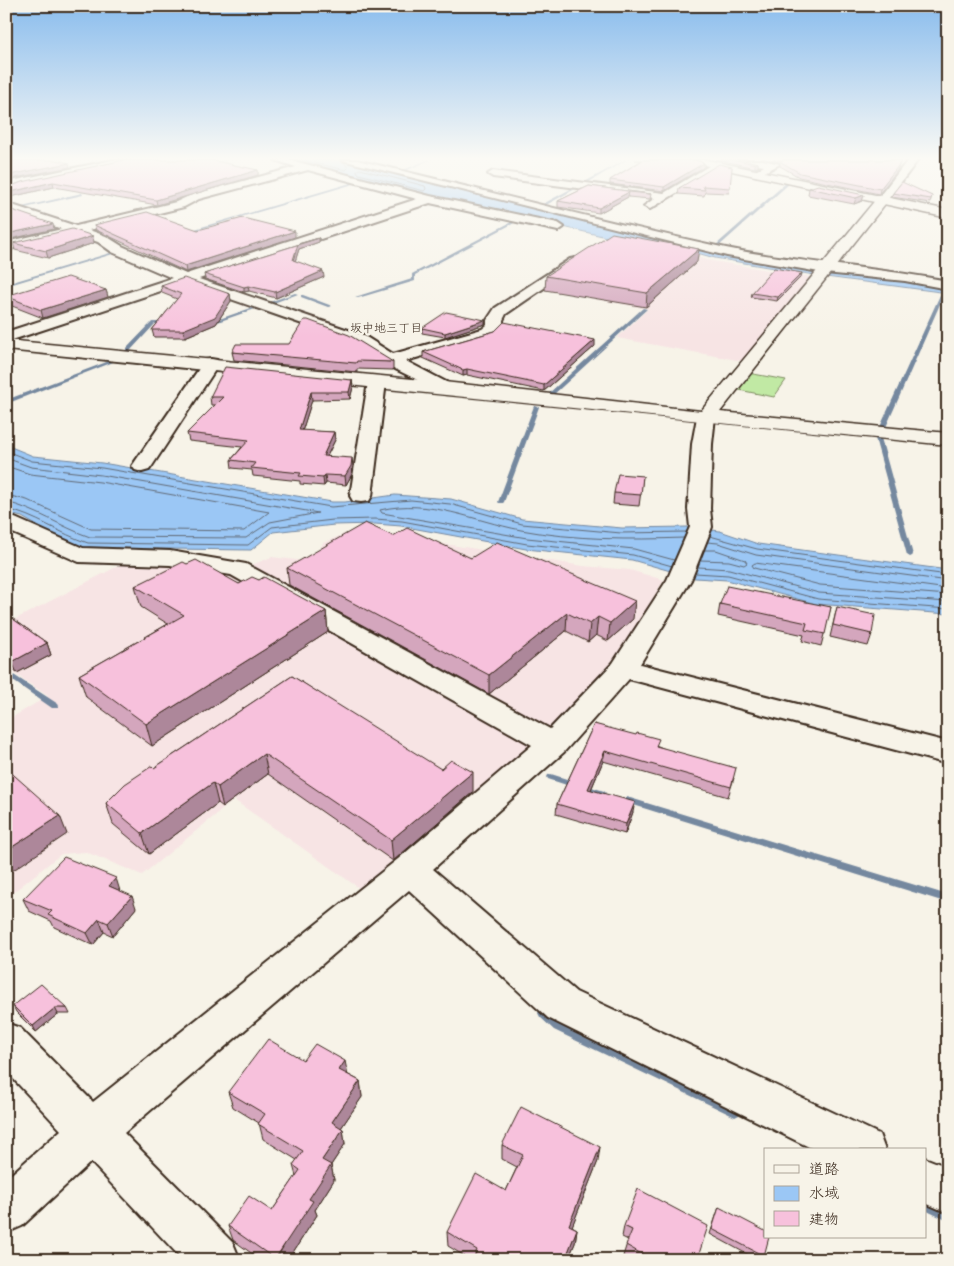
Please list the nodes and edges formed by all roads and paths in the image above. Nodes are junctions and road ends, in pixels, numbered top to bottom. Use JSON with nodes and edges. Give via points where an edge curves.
{"nodes":[{"id":1,"x":44,"y":219,"type":"edge"},
{"id":2,"x":117,"y":219,"type":"edge"},
{"id":3,"x":366,"y":219,"type":"edge"},
{"id":4,"x":522,"y":219,"type":"edge"},
{"id":5,"x":595,"y":219,"type":"edge"},
{"id":6,"x":633,"y":219,"type":"edge"},
{"id":7,"x":866,"y":219,"type":"edge"},
{"id":8,"x":624,"y":226,"type":"junction"},
{"id":9,"x":72,"y":229,"type":"junction"},
{"id":10,"x":569,"y":229,"type":"dead end"},
{"id":11,"x":635,"y":243,"type":"edge"},
{"id":12,"x":6,"y":246,"type":"edge"},
{"id":13,"x":586,"y":254,"type":"edge"},
{"id":14,"x":823,"y":272,"type":"junction"},
{"id":15,"x":184,"y":278,"type":"junction"},
{"id":16,"x":948,"y":285,"type":"edge"},
{"id":17,"x":6,"y":337,"type":"edge"},
{"id":18,"x":6,"y":345,"type":"edge"},
{"id":19,"x":391,"y":360,"type":"junction"},
{"id":20,"x":211,"y":364,"type":"junction"},
{"id":21,"x":377,"y":382,"type":"junction"},
{"id":22,"x":444,"y":388,"type":"junction"},
{"id":23,"x":706,"y":417,"type":"junction"},
{"id":24,"x":948,"y":438,"type":"edge"},
{"id":25,"x":142,"y":466,"type":"dead end"},
{"id":26,"x":361,"y":496,"type":"dead end"},
{"id":27,"x":6,"y":522,"type":"edge"},
{"id":28,"x":623,"y":669,"type":"junction"},
{"id":29,"x":553,"y":744,"type":"junction"},
{"id":30,"x":948,"y":753,"type":"edge"},
{"id":31,"x":410,"y":869,"type":"junction"},
{"id":32,"x":6,"y":1042,"type":"edge"},
{"id":33,"x":92,"y":1131,"type":"junction"},
{"id":34,"x":859,"y":1148,"type":"edge"},
{"id":35,"x":926,"y":1180,"type":"edge"},
{"id":36,"x":948,"y":1190,"type":"edge"},
{"id":37,"x":6,"y":1210,"type":"edge"},
{"id":38,"x":216,"y":1260,"type":"edge"}],
"edges":[{"from":1,"to":9,"type":"street"},
{"from":2,"to":9,"type":"street"},
{"from":3,"to":15,"type":"street"},
{"from":4,"to":10,"type":"street"},
{"from":5,"to":8,"type":"street"},
{"from":6,"to":8,"type":"street"},
{"from":7,"to":14,"type":"street"},
{"from":8,"to":14,"type":"street"},
{"from":9,"to":12,"type":"street"},
{"from":9,"to":15,"type":"street","via":[[102,239],[117,249]]},
{"from":11,"to":14,"type":"street","via":[[722,261]]},
{"from":13,"to":19,"type":"street","via":[[500,311],[495,327],[488,332]]},
{"from":14,"to":16,"type":"street","via":[[905,277]]},
{"from":14,"to":23,"type":"street"},
{"from":15,"to":17,"type":"street"},
{"from":15,"to":19,"type":"street","via":[[357,338]]},
{"from":18,"to":20,"type":"street"},
{"from":19,"to":22,"type":"street"},
{"from":20,"to":21,"type":"street"},
{"from":20,"to":25,"type":"street"},
{"from":21,"to":22,"type":"street"},
{"from":21,"to":26,"type":"street"},
{"from":22,"to":23,"type":"street"},
{"from":23,"to":24,"type":"street"},
{"from":23,"to":28,"type":"street","via":[[702,444],[701,527],[679,580]]},
{"from":27,"to":29,"type":"street","via":[[79,555],[170,558],[238,569]]},
{"from":28,"to":29,"type":"street"},
{"from":28,"to":30,"type":"street"},
{"from":29,"to":31,"type":"street"},
{"from":31,"to":33,"type":"street"},
{"from":31,"to":34,"type":"street","via":[[562,1005]]},
{"from":32,"to":33,"type":"street"},
{"from":33,"to":37,"type":"street"},
{"from":33,"to":38,"type":"street"},
{"from":35,"to":36,"type":"street"}]}
